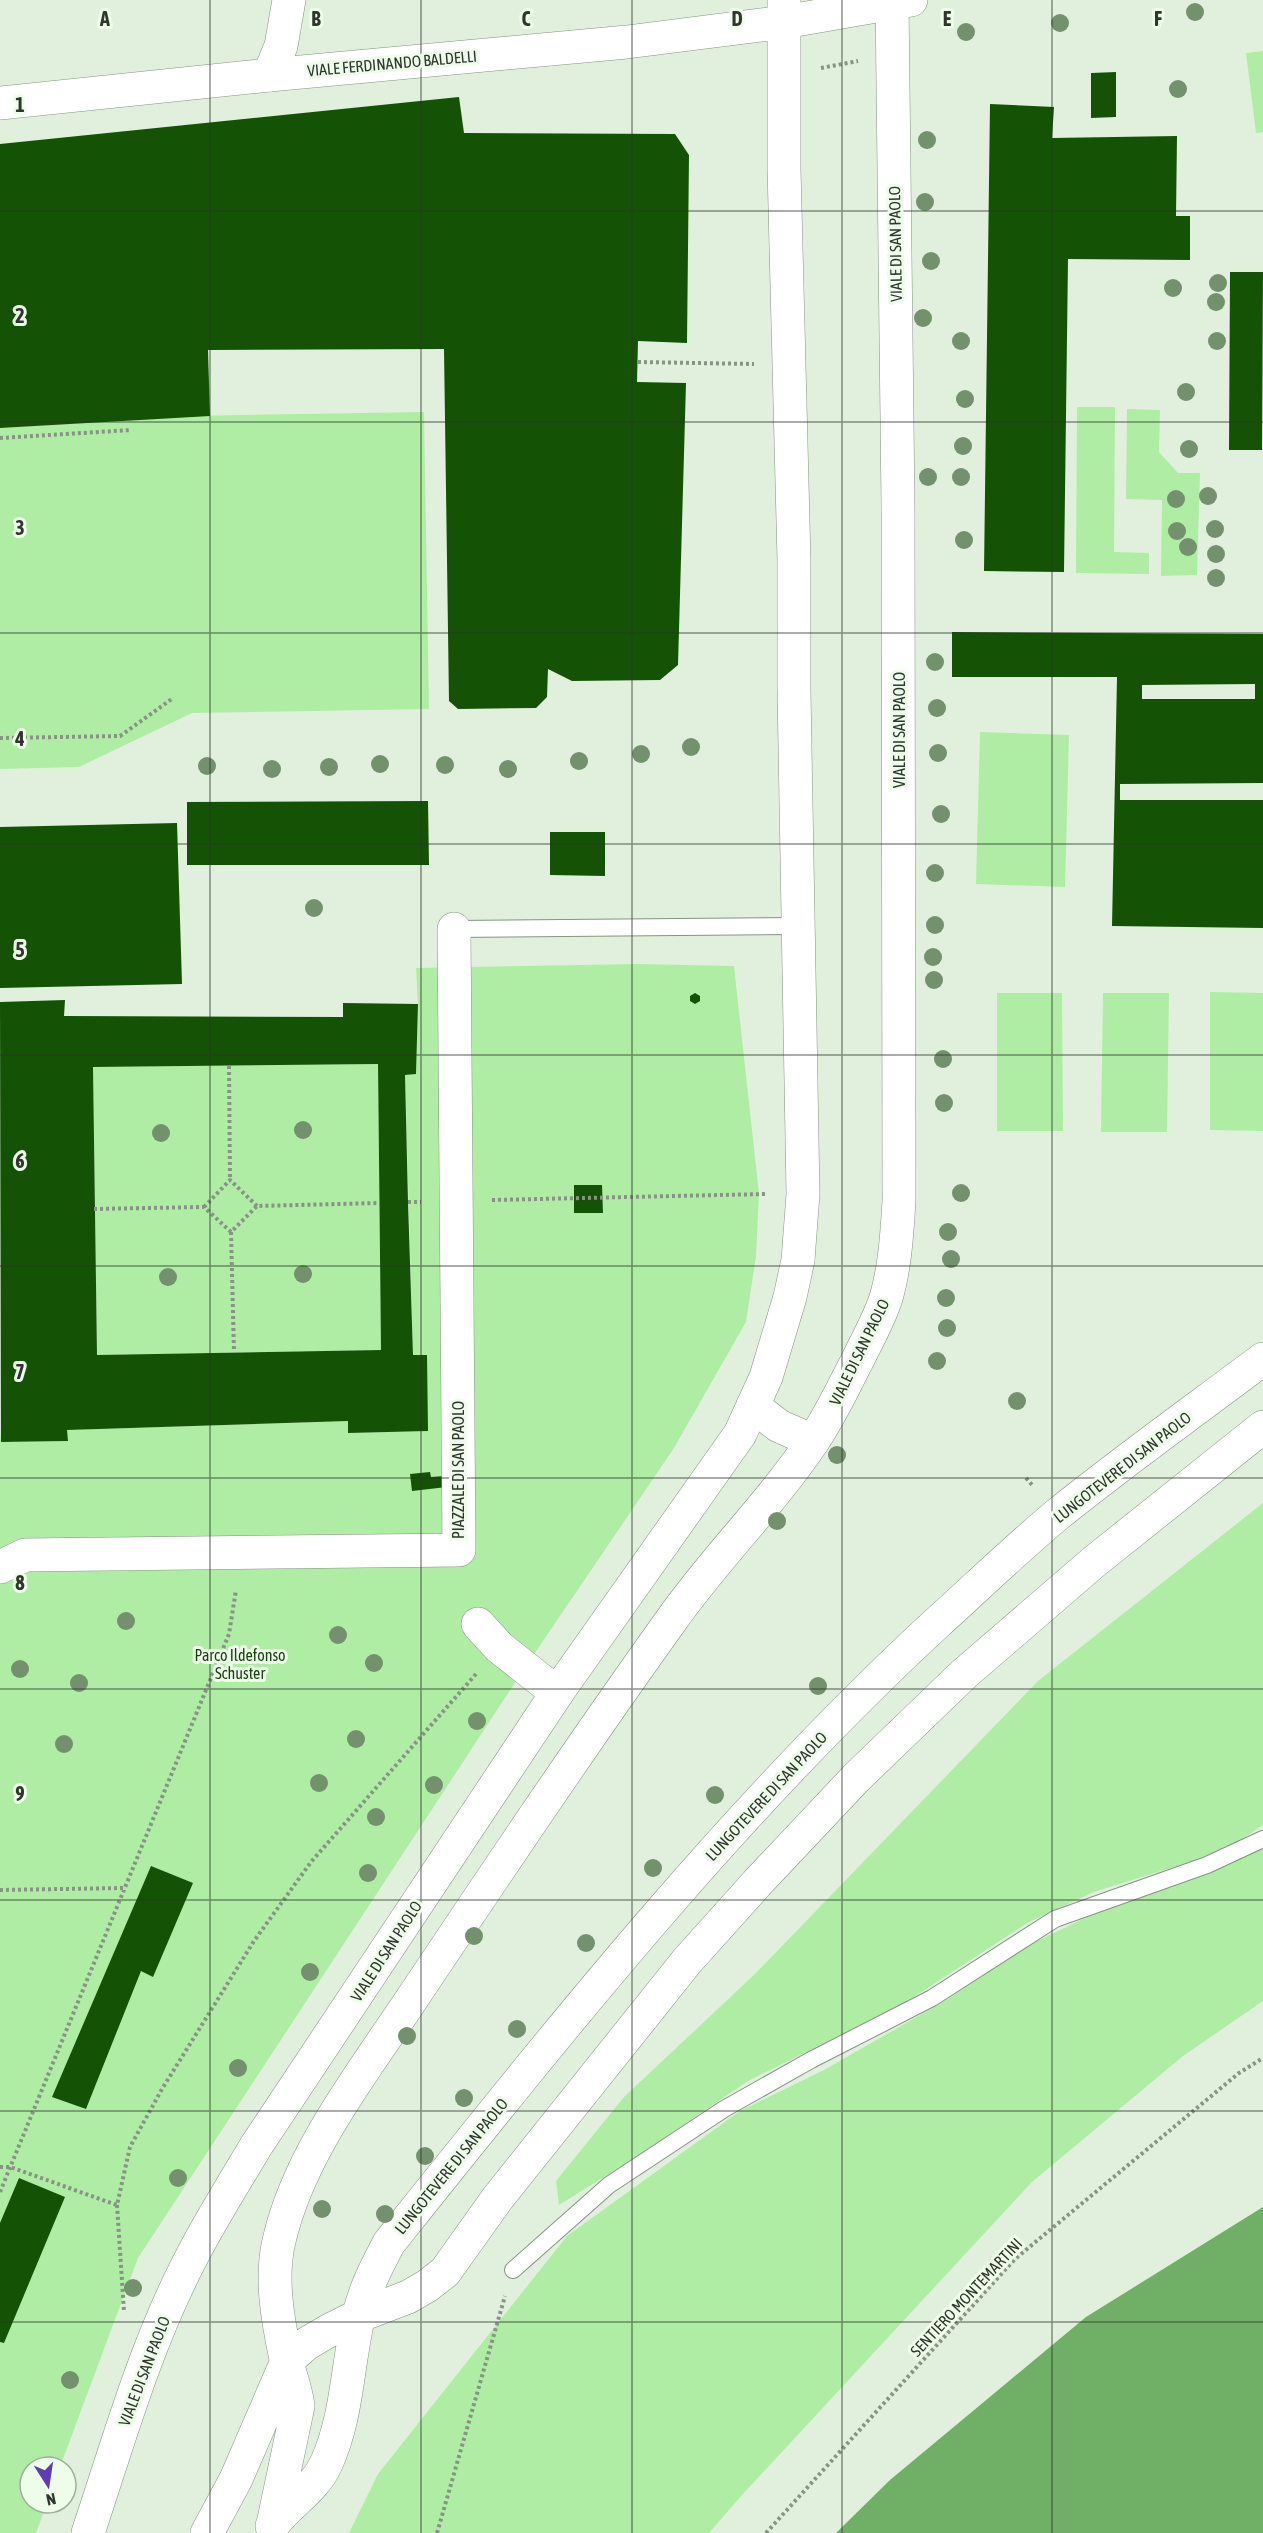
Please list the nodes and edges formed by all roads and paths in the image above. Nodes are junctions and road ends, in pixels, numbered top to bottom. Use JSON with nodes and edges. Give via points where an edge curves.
{"nodes":[{"id":1,"x":289,"y":0,"type":"edge"},
{"id":2,"x":898,"y":2,"type":"edge"},
{"id":3,"x":784,"y":11,"type":"edge"},
{"id":4,"x":858,"y":61,"type":"dead end"},
{"id":5,"x":815,"y":69,"type":"dead end"},
{"id":6,"x":269,"y":75,"type":"junction"},
{"id":7,"x":0,"y":103,"type":"edge"},
{"id":8,"x":638,"y":362,"type":"dead end"},
{"id":9,"x":789,"y":365,"type":"junction"},
{"id":10,"x":131,"y":430,"type":"dead end"},
{"id":11,"x":0,"y":438,"type":"edge"},
{"id":12,"x":173,"y":698,"type":"dead end"},
{"id":13,"x":0,"y":738,"type":"edge"},
{"id":14,"x":798,"y":926,"type":"junction"},
{"id":15,"x":454,"y":929,"type":"joint"},
{"id":16,"x":229,"y":1066,"type":"dead end"},
{"id":17,"x":230,"y":1180,"type":"junction"},
{"id":18,"x":803,"y":1194,"type":"junction"},
{"id":19,"x":491,"y":1200,"type":"dead end"},
{"id":20,"x":379,"y":1203,"type":"dead end"},
{"id":21,"x":257,"y":1206,"type":"junction"},
{"id":22,"x":204,"y":1207,"type":"junction"},
{"id":23,"x":94,"y":1209,"type":"dead end"},
{"id":24,"x":231,"y":1232,"type":"junction"},
{"id":25,"x":234,"y":1352,"type":"dead end"},
{"id":26,"x":1263,"y":1359,"type":"edge"},
{"id":27,"x":753,"y":1406,"type":"junction"},
{"id":28,"x":1263,"y":1427,"type":"edge"},
{"id":29,"x":813,"y":1441,"type":"junction"},
{"id":30,"x":242,"y":1553,"type":"junction"},
{"id":31,"x":0,"y":1567,"type":"edge"},
{"id":32,"x":489,"y":1635,"type":"joint"},
{"id":33,"x":558,"y":1693,"type":"junction"},
{"id":34,"x":1263,"y":1839,"type":"edge"},
{"id":35,"x":123,"y":1888,"type":"junction"},
{"id":36,"x":0,"y":1890,"type":"edge"},
{"id":37,"x":1263,"y":2058,"type":"edge"},
{"id":38,"x":0,"y":2167,"type":"edge"},
{"id":39,"x":10,"y":2167,"type":"junction"},
{"id":40,"x":0,"y":2192,"type":"edge"},
{"id":41,"x":117,"y":2205,"type":"junction"},
{"id":42,"x":513,"y":2270,"type":"joint"},
{"id":43,"x":358,"y":2316,"type":"junction"},
{"id":44,"x":155,"y":2339,"type":"junction"},
{"id":45,"x":287,"y":2361,"type":"junction"},
{"id":46,"x":271,"y":2528,"type":"edge"},
{"id":47,"x":88,"y":2533,"type":"edge"},
{"id":48,"x":207,"y":2533,"type":"edge"},
{"id":49,"x":437,"y":2533,"type":"edge"},
{"id":50,"x":766,"y":2533,"type":"edge"}],
"edges":[{"from":1,"to":6,"type":"street","via":[[281,46]]},
{"from":2,"to":3,"type":"street","name":"VIALE FERDINANDO BALDELLI"},
{"from":2,"to":29,"type":"street","name":"VIALE DI SAN PAOLO","via":[[900,1201],[891,1275],[880,1314]]},
{"from":3,"to":6,"type":"street","name":"VIALE FERDINANDO BALDELLI","via":[[627,42]]},
{"from":3,"to":9,"type":"street","name":"VIALE DI SAN PAOLO"},
{"from":4,"to":5,"type":"path"},
{"from":6,"to":7,"type":"street","name":"VIALE FERDINANDO BALDELLI"},
{"from":8,"to":9,"type":"path"},
{"from":9,"to":14,"type":"street","name":"VIALE DI SAN PAOLO"},
{"from":10,"to":11,"type":"path"},
{"from":12,"to":13,"type":"path","via":[[120,736]]},
{"from":14,"to":15,"type":"lane"},
{"from":14,"to":18,"type":"street","name":"VIALE DI SAN PAOLO"},
{"from":15,"to":30,"type":"street","name":"PIAZZALE DI SAN PAOLO","via":[[459,1550]]},
{"from":16,"to":17,"type":"path"},
{"from":17,"to":21,"type":"path"},
{"from":17,"to":22,"type":"path"},
{"from":18,"to":19,"type":"path"},
{"from":18,"to":27,"type":"street","name":"VIALE DI SAN PAOLO","via":[[798,1260],[790,1297]]},
{"from":20,"to":21,"type":"path"},
{"from":21,"to":24,"type":"path"},
{"from":22,"to":23,"type":"path"},
{"from":22,"to":24,"type":"path"},
{"from":24,"to":25,"type":"path"},
{"from":26,"to":43,"type":"street","name":"LUNGOTEVERE DI SAN PAOLO","via":[[1057,1515],[935,1625],[815,1743],[712,1853],[577,2010],[411,2216],[367,2284]]},
{"from":27,"to":29,"type":"street","via":[[779,1426]]},
{"from":27,"to":33,"type":"street","name":"VIALE DI SAN PAOLO","via":[[715,1472]]},
{"from":28,"to":43,"type":"street","via":[[1095,1561],[973,1666],[856,1778],[687,1961],[497,2199],[445,2272],[408,2297]]},
{"from":29,"to":45,"type":"street","name":"VIALE DI SAN PAOLO","via":[[691,1591],[587,1739],[317,2144],[285,2217],[278,2244],[275,2280]]},
{"from":30,"to":31,"type":"street","name":"PIAZZALE DI SAN PAOLO","via":[[25,1555]]},
{"from":30,"to":35,"type":"path","via":[[229,1634]]},
{"from":32,"to":33,"type":"street"},
{"from":32,"to":41,"type":"path","via":[[254,1941],[130,2147]]},
{"from":33,"to":44,"type":"street","name":"VIALE DI SAN PAOLO","via":[[256,2146],[187,2265]]},
{"from":34,"to":42,"type":"lane","via":[[1207,1865],[1055,1919],[932,1998],[724,2109],[609,2185]]},
{"from":35,"to":36,"type":"path"},
{"from":35,"to":39,"type":"path"},
{"from":37,"to":50,"type":"path","name":"SENTIERO MONTEMARTINI","via":[[1239,2073],[1015,2259]]},
{"from":38,"to":39,"type":"path"},
{"from":39,"to":40,"type":"path"},
{"from":39,"to":41,"type":"path"},
{"from":41,"to":44,"type":"path","via":[[124,2311]]},
{"from":42,"to":49,"type":"path"},
{"from":43,"to":45,"type":"street","via":[[306,2344]]},
{"from":43,"to":46,"type":"street","name":"LUNGOTEVERE DI SAN PAOLO","via":[[348,2393],[327,2463],[316,2482]]},
{"from":44,"to":47,"type":"street","name":"VIALE DI SAN PAOLO"},
{"from":45,"to":46,"type":"street","name":"VIALE DI SAN PAOLO","via":[[298,2406]]},
{"from":45,"to":48,"type":"street","via":[[236,2479]]}]}
